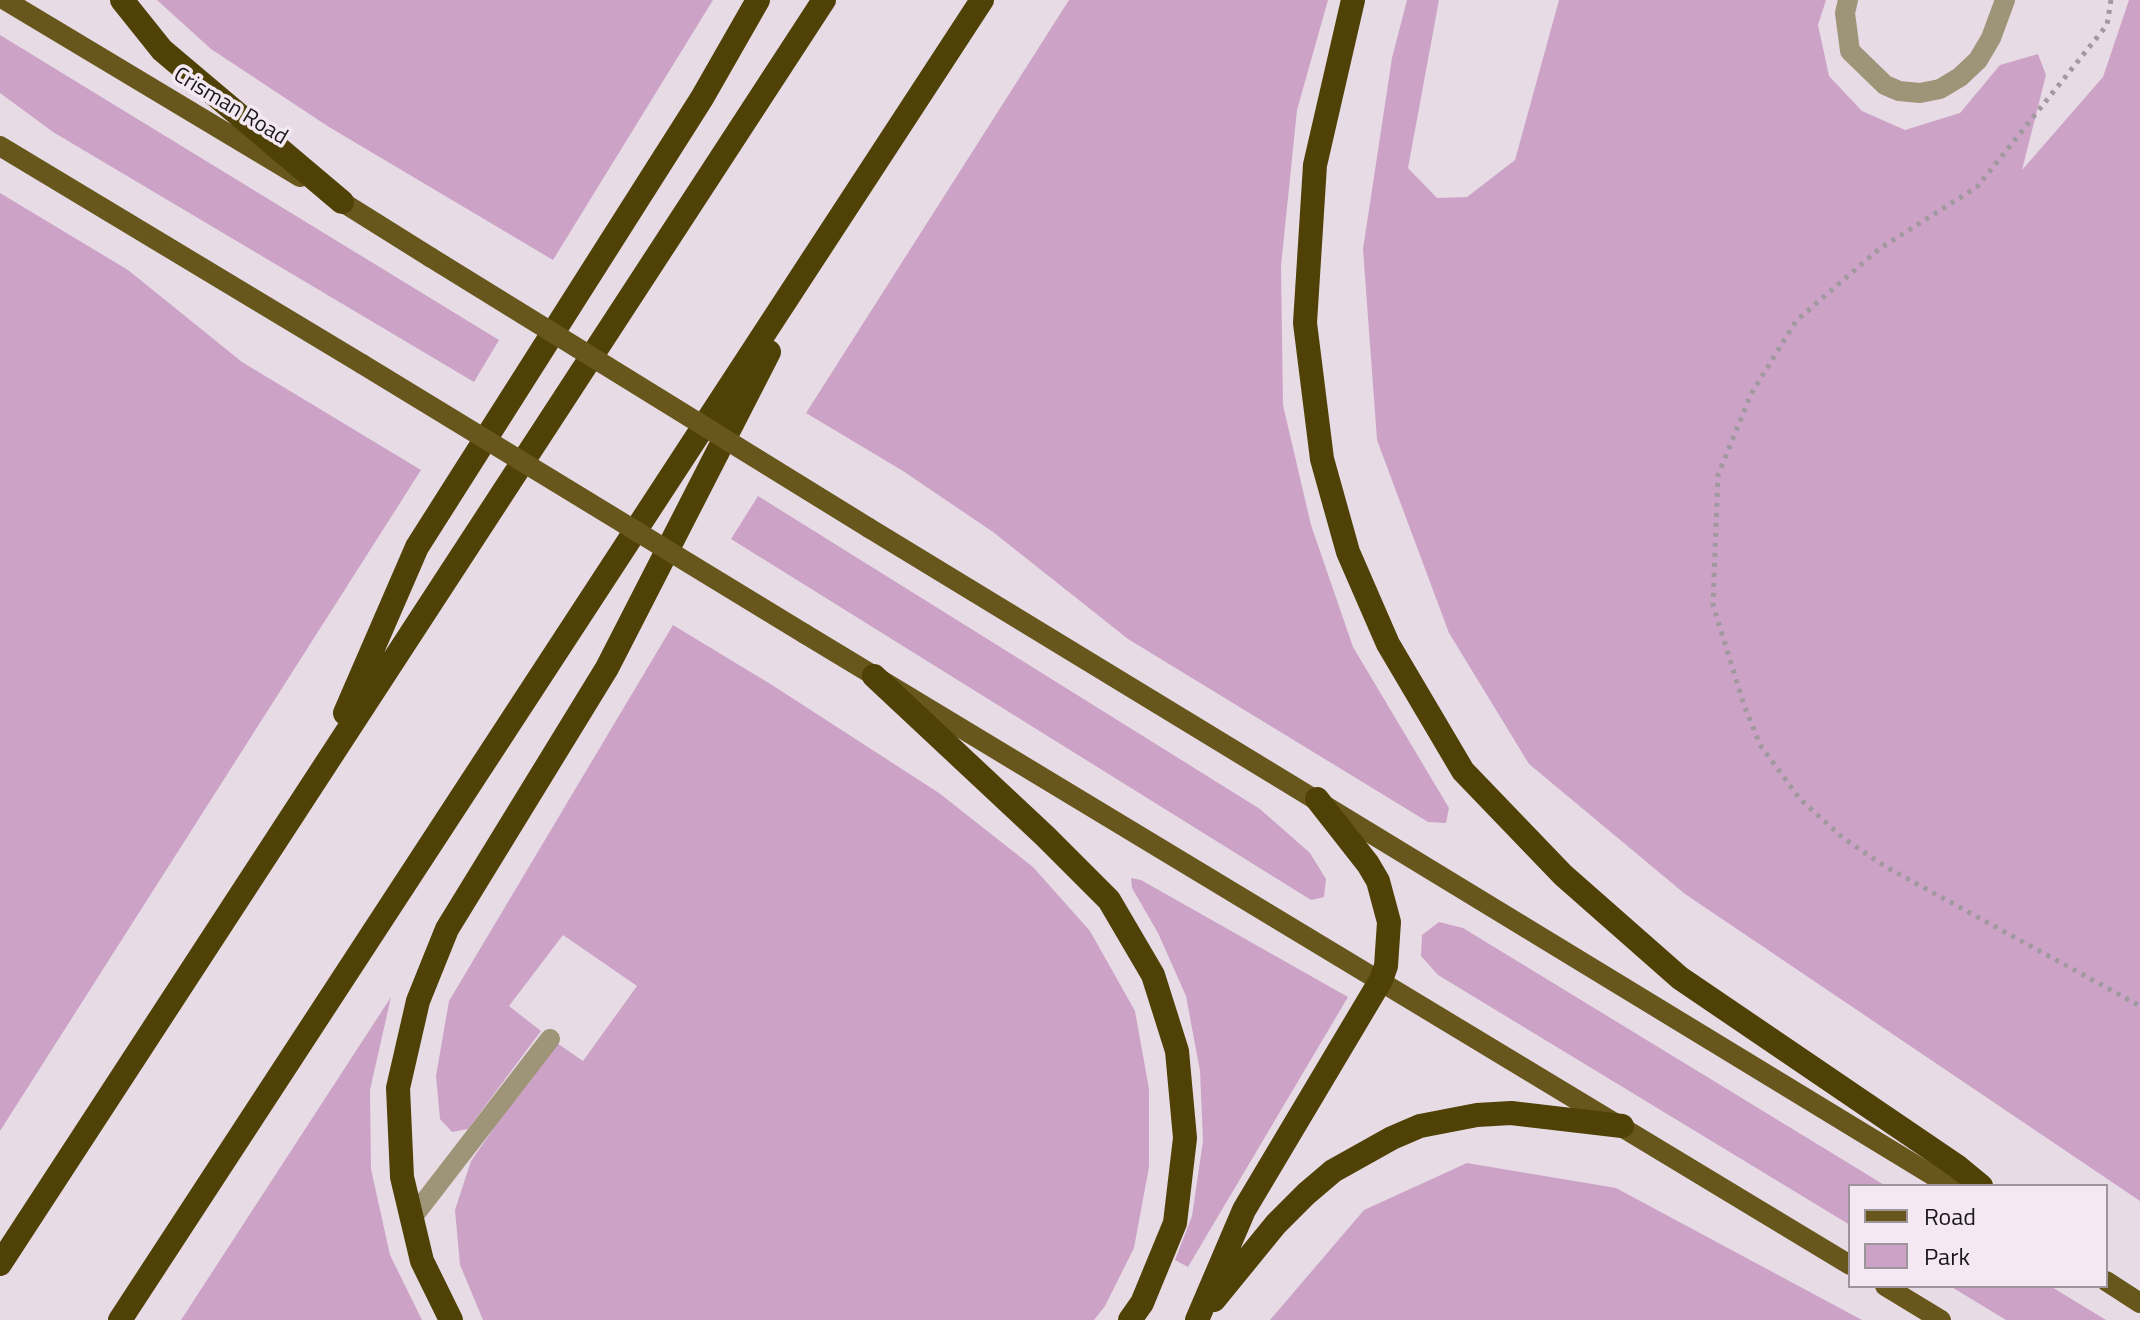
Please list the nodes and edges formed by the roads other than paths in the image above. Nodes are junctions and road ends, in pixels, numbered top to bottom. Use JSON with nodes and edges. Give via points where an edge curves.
{"nodes":[{"id":1,"x":5,"y":0,"type":"edge"},
{"id":2,"x":122,"y":0,"type":"edge"},
{"id":3,"x":758,"y":0,"type":"edge"},
{"id":4,"x":824,"y":0,"type":"edge"},
{"id":5,"x":982,"y":0,"type":"edge"},
{"id":6,"x":1353,"y":0,"type":"edge"},
{"id":7,"x":1848,"y":0,"type":"edge"},
{"id":8,"x":2005,"y":0,"type":"edge"},
{"id":9,"x":0,"y":146,"type":"edge"},
{"id":10,"x":342,"y":202,"type":"junction"},
{"id":11,"x":826,"y":240,"type":"junction"},
{"id":12,"x":874,"y":676,"type":"junction"},
{"id":13,"x":318,"y":777,"type":"junction"},
{"id":14,"x":1317,"y":799,"type":"junction"},
{"id":15,"x":1381,"y":980,"type":"junction"},
{"id":16,"x":550,"y":1039,"type":"dead end"},
{"id":17,"x":1622,"y":1126,"type":"junction"},
{"id":18,"x":1947,"y":1184,"type":"edge"},
{"id":19,"x":1979,"y":1184,"type":"edge"},
{"id":20,"x":412,"y":1218,"type":"junction"},
{"id":21,"x":0,"y":1264,"type":"edge"},
{"id":22,"x":1848,"y":1264,"type":"edge"},
{"id":23,"x":2108,"y":1282,"type":"edge"},
{"id":24,"x":1888,"y":1288,"type":"edge"},
{"id":25,"x":2140,"y":1303,"type":"edge"},
{"id":26,"x":120,"y":1320,"type":"edge"},
{"id":27,"x":451,"y":1320,"type":"edge"},
{"id":28,"x":1130,"y":1320,"type":"edge"},
{"id":29,"x":1197,"y":1320,"type":"edge"},
{"id":30,"x":1941,"y":1320,"type":"edge"}],
"edges":[{"from":1,"to":10,"type":"main road","name":"Crisman Road"},
{"from":2,"to":10,"type":"highway","via":[[162,50]]},
{"from":3,"to":13,"type":"highway","via":[[417,547]]},
{"from":4,"to":13,"type":"highway"},
{"from":5,"to":11,"type":"highway"},
{"from":6,"to":19,"type":"highway","via":[[1315,165],[1305,323],[1322,459],[1348,552],[1388,644],[1463,771],[1563,875],[1680,978]]},
{"from":7,"to":8,"type":"lane","via":[[1850,51],[1885,85],[1920,93],[1940,89],[1978,60]]},
{"from":9,"to":12,"type":"main road","bridge":true},
{"from":10,"to":14,"type":"main road","name":"Crisman Road","bridge":true},
{"from":11,"to":20,"type":"highway","via":[[607,668],[447,929],[418,1001],[398,1088],[402,1177]]},
{"from":11,"to":26,"type":"highway"},
{"from":12,"to":15,"type":"main road"},
{"from":12,"to":28,"type":"highway","via":[[1109,900],[1153,975],[1177,1051],[1185,1138],[1175,1223]]},
{"from":13,"to":21,"type":"highway"},
{"from":14,"to":15,"type":"highway","via":[[1378,881],[1389,922]]},
{"from":14,"to":18,"type":"main road","name":"Crisman Road"},
{"from":15,"to":17,"type":"main road"},
{"from":15,"to":29,"type":"highway","via":[[1244,1210]]},
{"from":16,"to":20,"type":"lane"},
{"from":17,"to":22,"type":"main road"},
{"from":17,"to":29,"type":"highway","via":[[1477,1115],[1420,1126],[1392,1138],[1333,1171],[1306,1194]]},
{"from":20,"to":27,"type":"highway","via":[[422,1261]]},
{"from":23,"to":25,"type":"main road"},
{"from":24,"to":30,"type":"main road"}]}
